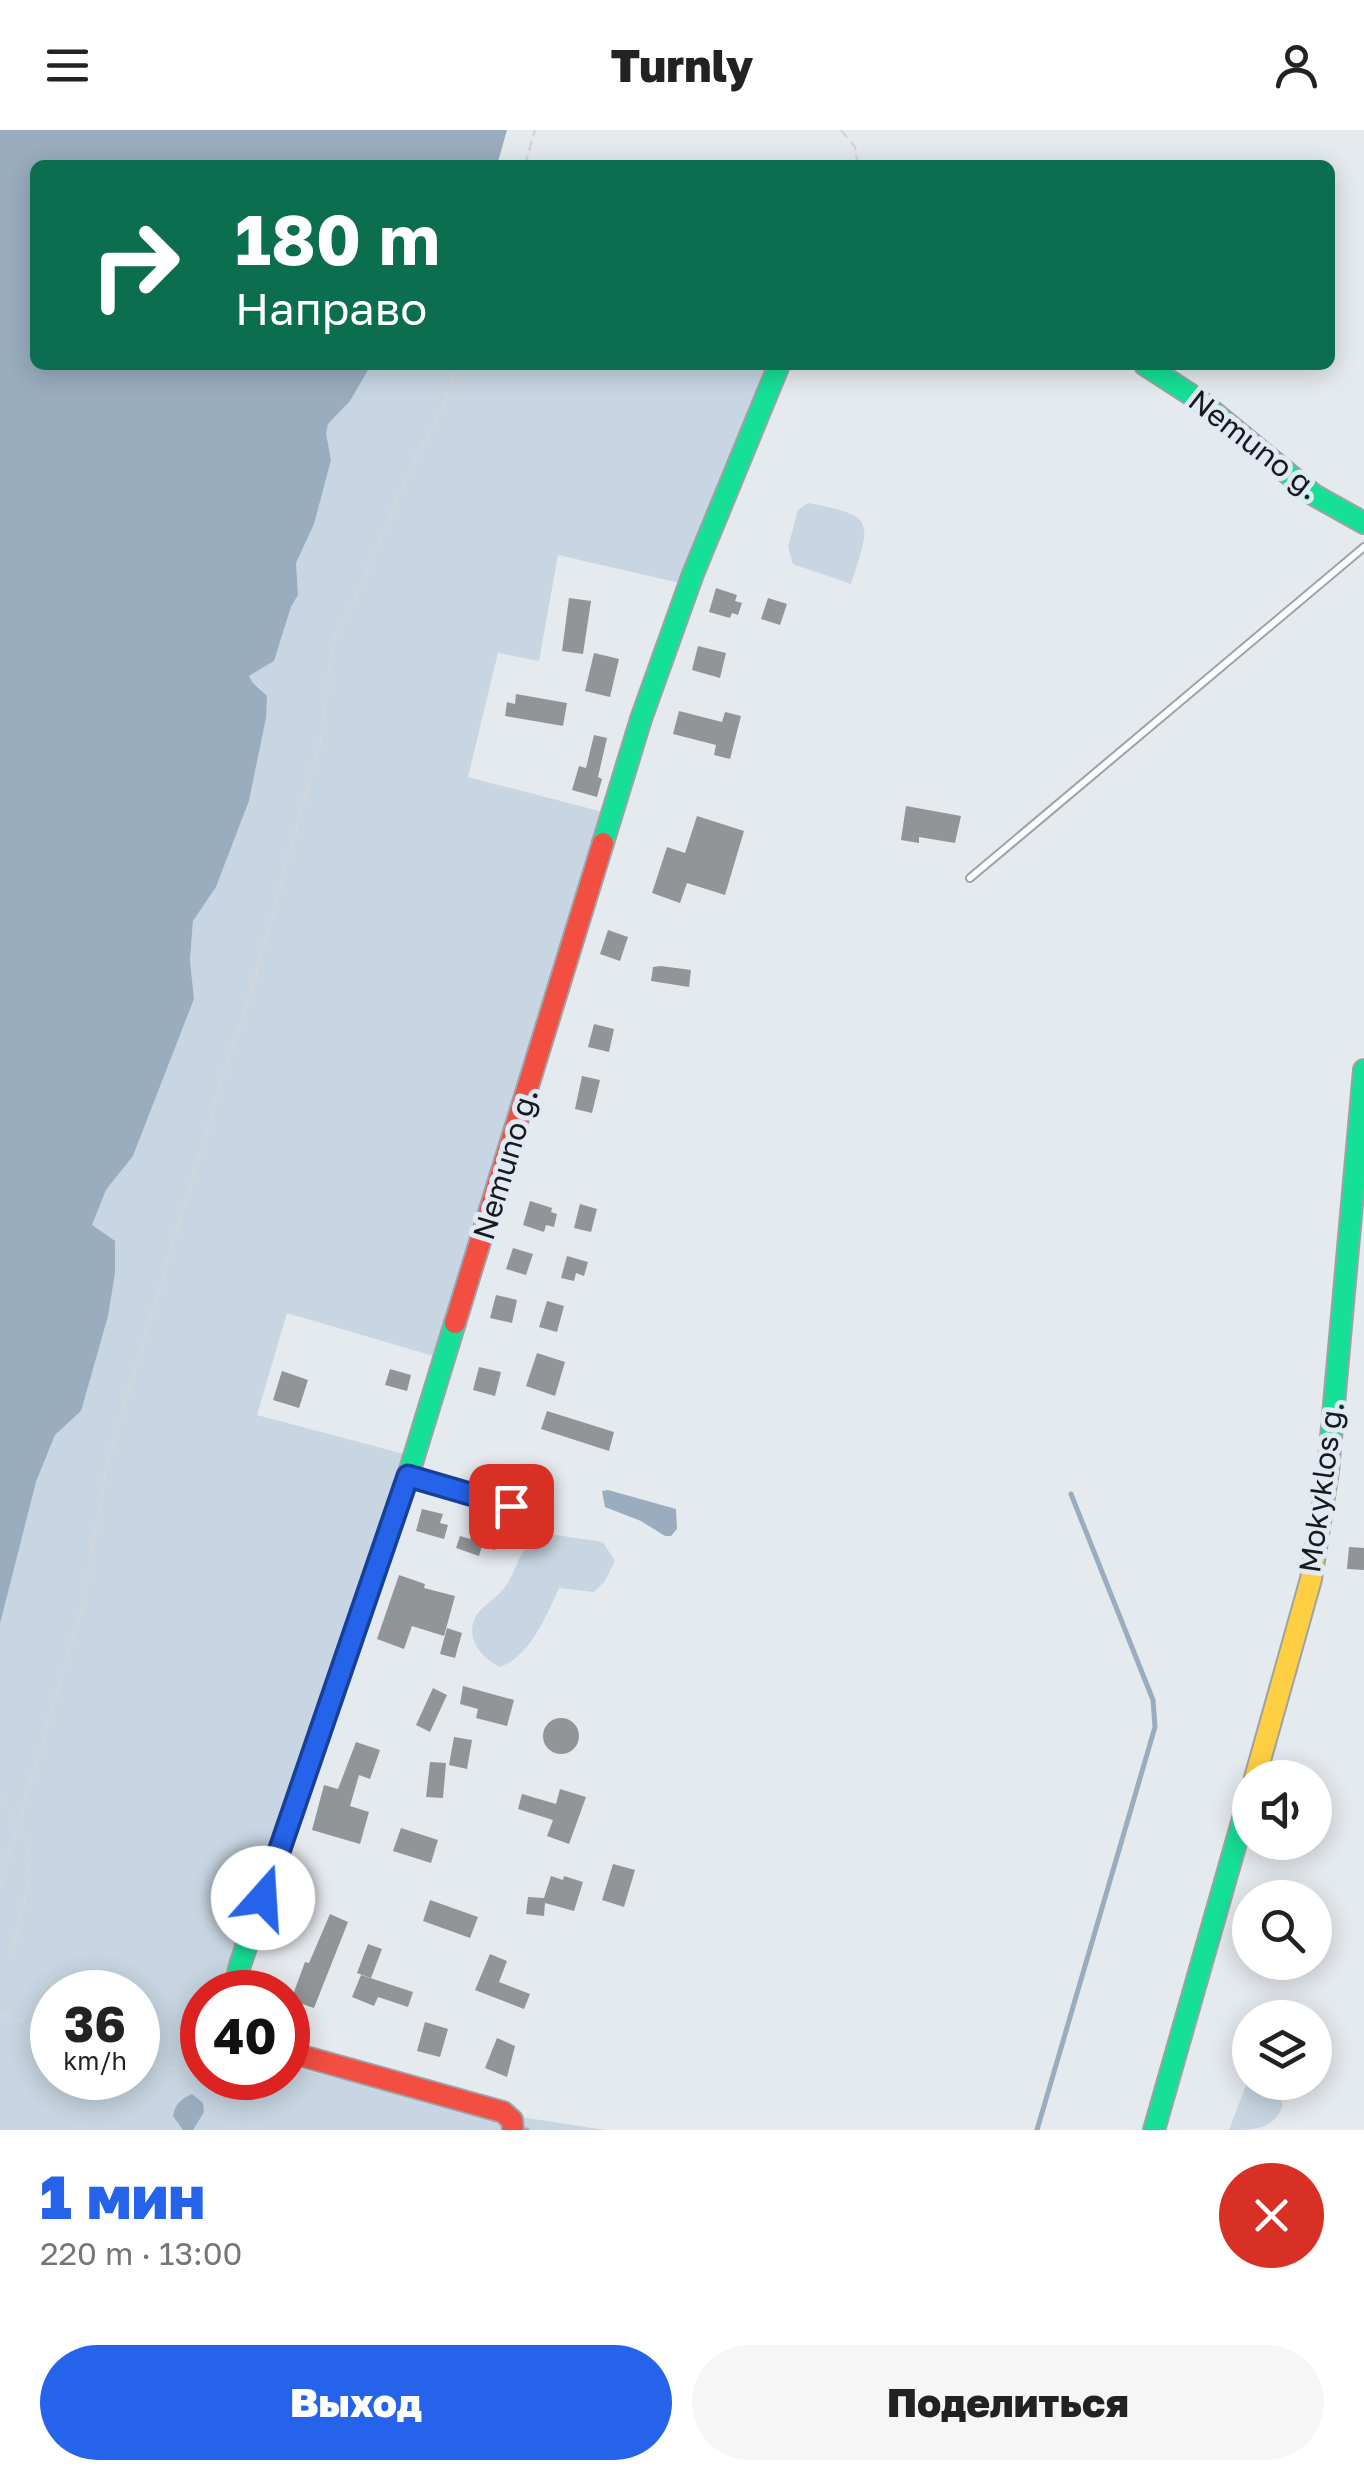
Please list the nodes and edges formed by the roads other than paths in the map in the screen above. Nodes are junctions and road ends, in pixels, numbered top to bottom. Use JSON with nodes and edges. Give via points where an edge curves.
{"nodes":[{"id":1,"x":777,"y":370,"type":"edge"},
{"id":2,"x":1153,"y":370,"type":"edge"},
{"id":3,"x":1364,"y":523,"type":"edge"},
{"id":4,"x":1364,"y":547,"type":"edge"},
{"id":5,"x":970,"y":878,"type":"dead end"},
{"id":6,"x":1364,"y":1070,"type":"edge"},
{"id":7,"x":408,"y":1476,"type":"junction"},
{"id":8,"x":511,"y":1506,"type":"dead end"},
{"id":9,"x":1259,"y":1760,"type":"edge"},
{"id":10,"x":1232,"y":1857,"type":"edge"},
{"id":11,"x":239,"y":1970,"type":"edge"},
{"id":12,"x":310,"y":2058,"type":"edge"},
{"id":13,"x":514,"y":2130,"type":"edge"},
{"id":14,"x":1154,"y":2130,"type":"edge"}],
"edges":[{"from":1,"to":7,"type":"street","name":"Nemuno g.","via":[[641,719]]},
{"from":2,"to":3,"type":"street","name":"Nemuno g.","via":[[1314,494]]},
{"from":4,"to":5,"type":"lane"},
{"from":6,"to":9,"type":"street","name":"Mokyklos g.","via":[[1320,1532]]},
{"from":7,"to":8,"type":"lane"},
{"from":7,"to":11,"type":"street","name":"Nemuno g."},
{"from":10,"to":14,"type":"street"},
{"from":12,"to":13,"type":"street","via":[[503,2112]]}]}
